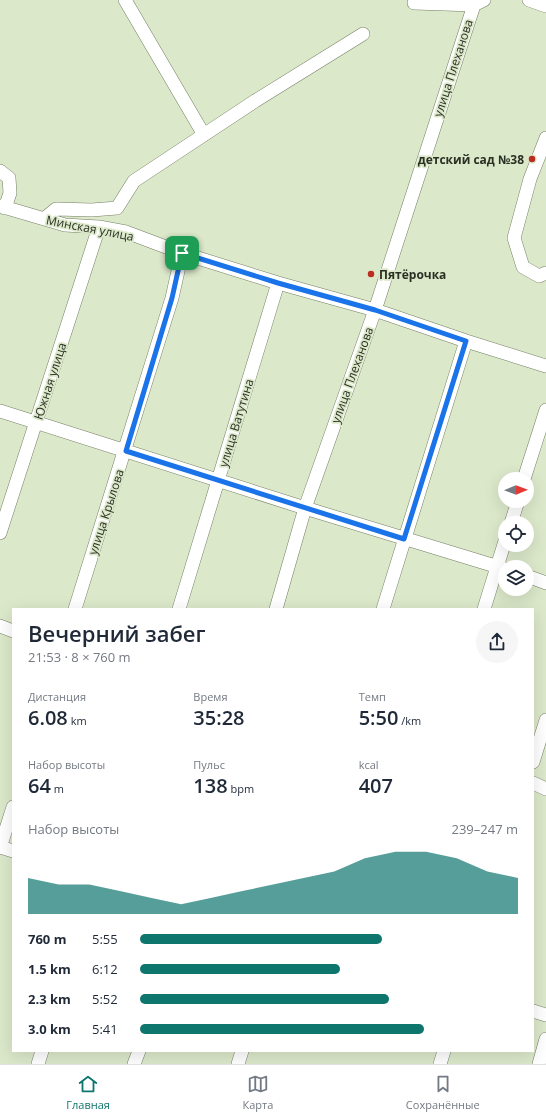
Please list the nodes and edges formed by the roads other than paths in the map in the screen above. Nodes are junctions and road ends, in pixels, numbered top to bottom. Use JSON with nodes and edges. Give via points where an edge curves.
{"nodes":[{"id":1,"x":125,"y":0,"type":"edge"},
{"id":2,"x":529,"y":0,"type":"edge"},
{"id":3,"x":414,"y":3,"type":"dead end"},
{"id":4,"x":479,"y":3,"type":"edge"},
{"id":5,"x":546,"y":6,"type":"edge"},
{"id":6,"x":363,"y":34,"type":"dead end"},
{"id":7,"x":204,"y":135,"type":"junction"},
{"id":8,"x":546,"y":138,"type":"edge"},
{"id":9,"x":0,"y":171,"type":"edge"},
{"id":10,"x":2,"y":207,"type":"edge"},
{"id":11,"x":44,"y":219,"type":"junction"},
{"id":12,"x":99,"y":227,"type":"junction"},
{"id":13,"x":182,"y":253,"type":"junction"},
{"id":14,"x":546,"y":274,"type":"edge"},
{"id":15,"x":278,"y":283,"type":"junction"},
{"id":16,"x":375,"y":310,"type":"junction"},
{"id":17,"x":466,"y":341,"type":"junction"},
{"id":18,"x":546,"y":366,"type":"edge"},
{"id":19,"x":546,"y":410,"type":"edge"},
{"id":20,"x":0,"y":411,"type":"edge"},
{"id":21,"x":37,"y":424,"type":"junction"},
{"id":22,"x":126,"y":451,"type":"junction"},
{"id":23,"x":526,"y":472,"type":"edge"},
{"id":24,"x":218,"y":481,"type":"junction"},
{"id":25,"x":305,"y":508,"type":"junction"},
{"id":26,"x":0,"y":533,"type":"edge"},
{"id":27,"x":404,"y":539,"type":"junction"},
{"id":28,"x":498,"y":567,"type":"edge"},
{"id":29,"x":498,"y":575,"type":"edge"},
{"id":30,"x":534,"y":578,"type":"edge"},
{"id":31,"x":546,"y":582,"type":"edge"},
{"id":32,"x":75,"y":608,"type":"edge"},
{"id":33,"x":179,"y":608,"type":"edge"},
{"id":34,"x":276,"y":608,"type":"edge"},
{"id":35,"x":383,"y":608,"type":"edge"},
{"id":36,"x":484,"y":608,"type":"edge"},
{"id":37,"x":0,"y":626,"type":"edge"},
{"id":38,"x":12,"y":631,"type":"edge"},
{"id":39,"x":546,"y":720,"type":"edge"},
{"id":40,"x":534,"y":759,"type":"edge"},
{"id":41,"x":534,"y":783,"type":"edge"},
{"id":42,"x":546,"y":789,"type":"edge"},
{"id":43,"x":12,"y":810,"type":"edge"},
{"id":44,"x":0,"y":847,"type":"edge"},
{"id":45,"x":12,"y":851,"type":"edge"},
{"id":46,"x":534,"y":1011,"type":"edge"},
{"id":47,"x":546,"y":1015,"type":"edge"},
{"id":48,"x":546,"y":1039,"type":"edge"},
{"id":49,"x":42,"y":1052,"type":"edge"},
{"id":50,"x":139,"y":1052,"type":"edge"},
{"id":51,"x":242,"y":1052,"type":"edge"},
{"id":52,"x":444,"y":1052,"type":"edge"},
{"id":53,"x":38,"y":1064,"type":"edge"},
{"id":54,"x":134,"y":1064,"type":"edge"},
{"id":55,"x":238,"y":1064,"type":"edge"},
{"id":56,"x":440,"y":1064,"type":"edge"},
{"id":57,"x":539,"y":1064,"type":"edge"}],
"edges":[{"from":1,"to":7,"type":"street"},
{"from":2,"to":5,"type":"street"},
{"from":3,"to":4,"type":"street"},
{"from":4,"to":16,"type":"street","name":"улица Плеханова"},
{"from":6,"to":7,"type":"street"},
{"from":7,"to":11,"type":"street","via":[[134,181],[117,208],[56,209]]},
{"from":8,"to":14,"type":"street","via":[[530,179],[514,238],[523,267],[539,276]]},
{"from":9,"to":10,"type":"street","via":[[9,178],[10,194]]},
{"from":10,"to":11,"type":"street","name":"Минская улица"},
{"from":11,"to":12,"type":"street","name":"Минская улица","via":[[65,225]]},
{"from":12,"to":13,"type":"street","name":"Минская улица","via":[[126,232]]},
{"from":12,"to":21,"type":"street","name":"Южная улица"},
{"from":13,"to":15,"type":"street","name":"Минская улица"},
{"from":13,"to":22,"type":"street","name":"улица Крылова","via":[[172,298]]},
{"from":15,"to":16,"type":"street","name":"Минская улица"},
{"from":15,"to":24,"type":"street","name":"улица Ватутина"},
{"from":16,"to":17,"type":"street","name":"Минская улица"},
{"from":16,"to":25,"type":"street","name":"улица Плеханова"},
{"from":17,"to":18,"type":"street","name":"Минская улица"},
{"from":17,"to":27,"type":"street"},
{"from":19,"to":23,"type":"street"},
{"from":20,"to":21,"type":"street"},
{"from":21,"to":22,"type":"street"},
{"from":21,"to":26,"type":"street","name":"Южная улица"},
{"from":22,"to":24,"type":"street"},
{"from":22,"to":32,"type":"street","name":"улица Крылова"},
{"from":24,"to":25,"type":"street"},
{"from":24,"to":33,"type":"street","name":"улица Ватутина"},
{"from":25,"to":27,"type":"street"},
{"from":25,"to":34,"type":"street","name":"улица Плеханова"},
{"from":27,"to":28,"type":"street"},
{"from":27,"to":35,"type":"street"},
{"from":29,"to":36,"type":"street"},
{"from":30,"to":31,"type":"street"},
{"from":37,"to":38,"type":"street"},
{"from":39,"to":40,"type":"street"},
{"from":41,"to":42,"type":"street"},
{"from":43,"to":44,"type":"street"},
{"from":44,"to":45,"type":"street"},
{"from":46,"to":47,"type":"street"},
{"from":48,"to":57,"type":"street"},
{"from":49,"to":53,"type":"street"},
{"from":50,"to":54,"type":"street"},
{"from":51,"to":55,"type":"street"},
{"from":52,"to":56,"type":"street"}]}
